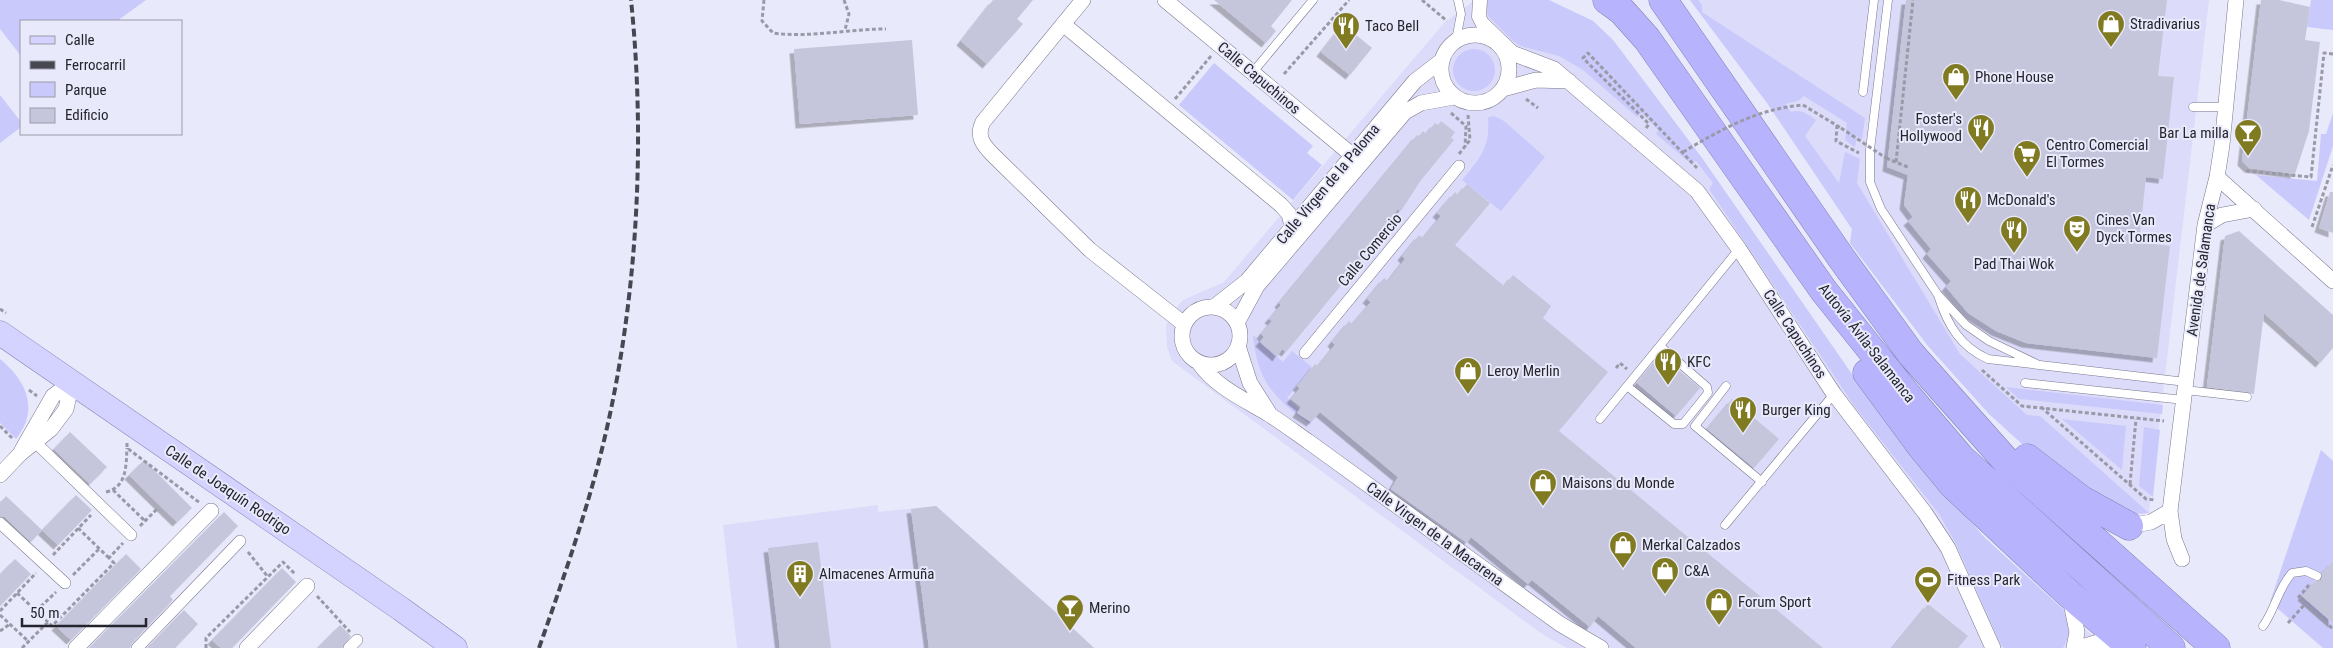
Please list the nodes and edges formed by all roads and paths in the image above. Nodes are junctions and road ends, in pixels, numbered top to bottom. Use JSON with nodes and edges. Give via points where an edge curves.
{"nodes":[{"id":1,"x":764,"y":0,"type":"edge"},
{"id":2,"x":844,"y":0,"type":"edge"},
{"id":3,"x":1083,"y":0,"type":"edge"},
{"id":4,"x":1165,"y":0,"type":"edge"},
{"id":5,"x":1313,"y":0,"type":"edge"},
{"id":6,"x":1349,"y":0,"type":"edge"},
{"id":7,"x":1422,"y":0,"type":"edge"},
{"id":8,"x":1458,"y":0,"type":"edge"},
{"id":9,"x":1477,"y":0,"type":"edge"},
{"id":10,"x":1483,"y":0,"type":"edge"},
{"id":11,"x":1607,"y":0,"type":"edge"},
{"id":12,"x":1662,"y":0,"type":"edge"},
{"id":13,"x":1874,"y":0,"type":"edge"},
{"id":14,"x":1888,"y":0,"type":"edge"},
{"id":15,"x":1913,"y":0,"type":"edge"},
{"id":16,"x":2236,"y":0,"type":"edge"},
{"id":17,"x":1064,"y":24,"type":"junction"},
{"id":18,"x":1450,"y":24,"type":"dead end"},
{"id":19,"x":886,"y":29,"type":"dead end"},
{"id":20,"x":845,"y":30,"type":"junction"},
{"id":21,"x":1486,"y":37,"type":"junction"},
{"id":22,"x":1456,"y":40,"type":"junction"},
{"id":23,"x":1504,"y":50,"type":"junction"},
{"id":24,"x":2333,"y":54,"type":"edge"},
{"id":25,"x":1212,"y":55,"type":"dead end"},
{"id":26,"x":1519,"y":56,"type":"junction"},
{"id":27,"x":1441,"y":61,"type":"junction"},
{"id":28,"x":1253,"y":72,"type":"junction"},
{"id":29,"x":1284,"y":74,"type":"dead end"},
{"id":30,"x":1569,"y":81,"type":"junction"},
{"id":31,"x":1503,"y":89,"type":"junction"},
{"id":32,"x":1863,"y":92,"type":"dead end"},
{"id":33,"x":1454,"y":97,"type":"junction"},
{"id":34,"x":1525,"y":98,"type":"dead end"},
{"id":35,"x":1172,"y":104,"type":"dead end"},
{"id":36,"x":1538,"y":108,"type":"dead end"},
{"id":37,"x":2193,"y":108,"type":"dead end"},
{"id":38,"x":2226,"y":108,"type":"junction"},
{"id":39,"x":1449,"y":112,"type":"dead end"},
{"id":40,"x":1468,"y":115,"type":"dead end"},
{"id":41,"x":1649,"y":124,"type":"dead end"},
{"id":42,"x":1837,"y":125,"type":"junction"},
{"id":43,"x":1352,"y":155,"type":"junction"},
{"id":44,"x":1863,"y":156,"type":"dead end"},
{"id":45,"x":1896,"y":162,"type":"junction"},
{"id":46,"x":2333,"y":165,"type":"edge"},
{"id":47,"x":1459,"y":166,"type":"dead end"},
{"id":48,"x":1910,"y":168,"type":"dead end"},
{"id":49,"x":2246,"y":171,"type":"dead end"},
{"id":50,"x":2217,"y":177,"type":"junction"},
{"id":51,"x":2254,"y":209,"type":"junction"},
{"id":52,"x":1772,"y":216,"type":"junction"},
{"id":53,"x":1292,"y":226,"type":"junction"},
{"id":54,"x":2205,"y":226,"type":"junction"},
{"id":55,"x":2312,"y":227,"type":"dead end"},
{"id":56,"x":1739,"y":249,"type":"junction"},
{"id":57,"x":2333,"y":281,"type":"edge"},
{"id":58,"x":1938,"y":295,"type":"junction"},
{"id":59,"x":1214,"y":307,"type":"junction"},
{"id":60,"x":1237,"y":323,"type":"junction"},
{"id":61,"x":1184,"y":324,"type":"junction"},
{"id":62,"x":1892,"y":324,"type":"junction"},
{"id":63,"x":0,"y":333,"type":"edge"},
{"id":64,"x":1238,"y":346,"type":"junction"},
{"id":65,"x":1660,"y":346,"type":"junction"},
{"id":66,"x":1305,"y":353,"type":"dead end"},
{"id":67,"x":1199,"y":363,"type":"junction"},
{"id":68,"x":2037,"y":364,"type":"junction"},
{"id":69,"x":1630,"y":365,"type":"dead end"},
{"id":70,"x":1977,"y":365,"type":"dead end"},
{"id":71,"x":1616,"y":368,"type":"dead end"},
{"id":72,"x":72,"y":382,"type":"junction"},
{"id":73,"x":2025,"y":383,"type":"dead end"},
{"id":74,"x":1628,"y":386,"type":"junction"},
{"id":75,"x":1726,"y":386,"type":"dead end"},
{"id":76,"x":2185,"y":391,"type":"junction"},
{"id":77,"x":1834,"y":394,"type":"junction"},
{"id":78,"x":2247,"y":397,"type":"dead end"},
{"id":79,"x":2041,"y":407,"type":"junction"},
{"id":80,"x":1271,"y":416,"type":"junction"},
{"id":81,"x":2136,"y":419,"type":"junction"},
{"id":82,"x":1600,"y":420,"type":"dead end"},
{"id":83,"x":2164,"y":421,"type":"dead end"},
{"id":84,"x":35,"y":442,"type":"junction"},
{"id":85,"x":128,"y":442,"type":"dead end"},
{"id":86,"x":127,"y":448,"type":"junction"},
{"id":87,"x":20,"y":454,"type":"junction"},
{"id":88,"x":0,"y":475,"type":"edge"},
{"id":89,"x":1762,"y":482,"type":"junction"},
{"id":90,"x":2130,"y":485,"type":"junction"},
{"id":91,"x":112,"y":490,"type":"junction"},
{"id":92,"x":90,"y":496,"type":"junction"},
{"id":93,"x":2155,"y":500,"type":"dead end"},
{"id":94,"x":158,"y":508,"type":"dead end"},
{"id":95,"x":210,"y":511,"type":"joint"},
{"id":96,"x":2170,"y":511,"type":"junction"},
{"id":97,"x":145,"y":521,"type":"junction"},
{"id":98,"x":0,"y":523,"type":"edge"},
{"id":99,"x":1725,"y":525,"type":"dead end"},
{"id":100,"x":2129,"y":526,"type":"joint"},
{"id":101,"x":78,"y":528,"type":"dead end"},
{"id":102,"x":132,"y":535,"type":"junction"},
{"id":103,"x":240,"y":541,"type":"joint"},
{"id":104,"x":109,"y":558,"type":"junction"},
{"id":105,"x":2182,"y":559,"type":"dead end"},
{"id":106,"x":2317,"y":576,"type":"joint"},
{"id":107,"x":268,"y":577,"type":"dead end"},
{"id":108,"x":65,"y":583,"type":"dead end"},
{"id":109,"x":307,"y":586,"type":"dead end"},
{"id":110,"x":17,"y":593,"type":"dead end"},
{"id":111,"x":2069,"y":594,"type":"junction"},
{"id":112,"x":2305,"y":604,"type":"junction"},
{"id":113,"x":0,"y":615,"type":"edge"},
{"id":114,"x":48,"y":622,"type":"junction"},
{"id":115,"x":2288,"y":622,"type":"dead end"},
{"id":116,"x":10,"y":624,"type":"junction"},
{"id":117,"x":2263,"y":626,"type":"dead end"},
{"id":118,"x":2333,"y":629,"type":"edge"},
{"id":119,"x":0,"y":630,"type":"edge"},
{"id":120,"x":28,"y":641,"type":"junction"},
{"id":121,"x":2129,"y":645,"type":"edge"},
{"id":122,"x":22,"y":648,"type":"edge"},
{"id":123,"x":76,"y":648,"type":"edge"},
{"id":124,"x":137,"y":648,"type":"edge"},
{"id":125,"x":247,"y":648,"type":"edge"},
{"id":126,"x":455,"y":648,"type":"edge"},
{"id":127,"x":1601,"y":648,"type":"edge"},
{"id":128,"x":1992,"y":648,"type":"edge"},
{"id":129,"x":2074,"y":648,"type":"edge"},
{"id":130,"x":2078,"y":648,"type":"edge"},
{"id":131,"x":2171,"y":648,"type":"edge"},
{"id":132,"x":2216,"y":648,"type":"edge"}],
"edges":[{"from":1,"to":20,"type":"path","via":[[762,21],[773,33],[793,36]]},
{"from":2,"to":20,"type":"path","via":[[849,14]]},
{"from":3,"to":17,"type":"street"},
{"from":4,"to":28,"type":"street","name":"Calle Capuchinos"},
{"from":5,"to":28,"type":"lane"},
{"from":6,"to":29,"type":"path"},
{"from":7,"to":18,"type":"path"},
{"from":8,"to":22,"type":"lane","via":[[1461,14]]},
{"from":9,"to":21,"type":"lane","via":[[1476,17]]},
{"from":10,"to":26,"type":"lane","via":[[1482,17],[1485,22]]},
{"from":11,"to":52,"type":"highway","name":"Autovía Ávila-Salamanca","via":[[1622,11],[1647,39]]},
{"from":12,"to":62,"type":"highway","name":"Autovía Ávila-Salamanca","via":[[1842,259]]},
{"from":13,"to":32,"type":"lane"},
{"from":14,"to":58,"type":"lane","via":[[1870,150],[1870,182],[1881,209]]},
{"from":15,"to":45,"type":"path"},
{"from":16,"to":38,"type":"street","name":"Avenida de Salamanca"},
{"from":17,"to":53,"type":"street","via":[[1282,205]]},
{"from":17,"to":61,"type":"street","via":[[983,122],[980,132],[982,143],[1090,250]]},
{"from":19,"to":20,"type":"path"},
{"from":21,"to":22,"type":"street","via":[[1471,35]]},
{"from":21,"to":23,"type":"street"},
{"from":22,"to":27,"type":"street","via":[[1446,49]]},
{"from":23,"to":26,"type":"street","name":"Calle Capuchinos"},
{"from":23,"to":31,"type":"street","via":[[1509,63],[1509,77]]},
{"from":24,"to":49,"type":"path","via":[[2324,53],[2311,177]]},
{"from":25,"to":35,"type":"path"},
{"from":26,"to":30,"type":"street","name":"Calle Capuchinos","via":[[1554,68]]},
{"from":27,"to":33,"type":"street","via":[[1440,74]]},
{"from":27,"to":43,"type":"street","name":"Calle Virgen de la Paloma","via":[[1415,81]]},
{"from":28,"to":43,"type":"street","name":"Calle Capuchinos"},
{"from":30,"to":31,"type":"street","via":[[1536,80]]},
{"from":30,"to":56,"type":"street","name":"Calle Capuchinos","via":[[1697,191]]},
{"from":31,"to":33,"type":"street","via":[[1492,99],[1478,104]]},
{"from":33,"to":60,"type":"street","name":"Calle Virgen de la Paloma","via":[[1421,102],[1405,112],[1257,286]]},
{"from":34,"to":36,"type":"path"},
{"from":37,"to":38,"type":"lane"},
{"from":38,"to":50,"type":"street","name":"Avenida de Salamanca"},
{"from":39,"to":40,"type":"path","via":[[1466,126],[1467,145],[1471,133]]},
{"from":41,"to":42,"type":"path","bridge":true,"via":[[1583,58],[1588,53],[1683,152],[1732,123],[1786,107],[1804,105]]},
{"from":42,"to":44,"type":"path","via":[[1836,141]]},
{"from":42,"to":45,"type":"path","bridge":true},
{"from":43,"to":53,"type":"street","name":"Calle Virgen de la Paloma"},
{"from":45,"to":48,"type":"path"},
{"from":46,"to":55,"type":"path"},
{"from":47,"to":66,"type":"street","name":"Calle Comercio"},
{"from":50,"to":51,"type":"street"},
{"from":50,"to":54,"type":"street","name":"Avenida de Salamanca"},
{"from":51,"to":54,"type":"street","via":[[2222,215]]},
{"from":51,"to":57,"type":"street"},
{"from":52,"to":111,"type":"highway","via":[[1810,296],[1920,445],[1953,485]]},
{"from":52,"to":131,"type":"highway","name":"Autovía Ávila-Salamanca","via":[[1824,291],[1961,458]]},
{"from":53,"to":59,"type":"street","name":"Calle Virgen de la Paloma","via":[[1246,281]]},
{"from":54,"to":76,"type":"street","name":"Avenida de Salamanca"},
{"from":56,"to":65,"type":"lane"},
{"from":56,"to":77,"type":"street","name":"Calle Capuchinos"},
{"from":58,"to":68,"type":"lane","via":[[1981,336]]},
{"from":58,"to":68,"type":"lane","via":[[1952,329],[1974,352],[1988,359]]},
{"from":59,"to":60,"type":"street","via":[[1228,312]]},
{"from":59,"to":61,"type":"street","via":[[1202,308],[1191,314]]},
{"from":60,"to":64,"type":"street","via":[[1240,334]]},
{"from":61,"to":67,"type":"street","via":[[1181,335],[1183,347]]},
{"from":62,"to":100,"type":"highway","via":[[1922,348],[2015,448],[2082,500]]},
{"from":62,"to":132,"type":"highway","name":"Autovía Ávila-Salamanca","via":[[1911,354],[2007,462]]},
{"from":63,"to":72,"type":"main road","name":"Calle de Joaquín Rodrigo"},
{"from":64,"to":67,"type":"street","via":[[1229,359],[1215,365]]},
{"from":64,"to":80,"type":"street","name":"Calle Virgen de la Macarena","via":[[1250,383]]},
{"from":65,"to":74,"type":"lane"},
{"from":65,"to":74,"type":"lane","via":[[1707,387],[1708,393],[1683,424],[1674,424]]},
{"from":67,"to":80,"type":"street","name":"Calle Virgen de la Macarena","via":[[1209,377]]},
{"from":68,"to":76,"type":"lane"},
{"from":69,"to":71,"type":"path","via":[[1627,369],[1620,364]]},
{"from":70,"to":79,"type":"path","via":[[2022,406]]},
{"from":72,"to":84,"type":"street","via":[[66,409]]},
{"from":72,"to":87,"type":"street","via":[[53,396]]},
{"from":72,"to":126,"type":"main road","name":"Calle de Joaquín Rodrigo"},
{"from":73,"to":76,"type":"lane"},
{"from":74,"to":82,"type":"lane"},
{"from":75,"to":89,"type":"lane","via":[[1695,426]]},
{"from":76,"to":78,"type":"lane"},
{"from":76,"to":96,"type":"street","name":"Avenida de Salamanca"},
{"from":77,"to":89,"type":"lane"},
{"from":77,"to":128,"type":"street","name":"Calle Capuchinos","via":[[1948,548]]},
{"from":79,"to":81,"type":"path"},
{"from":79,"to":90,"type":"path"},
{"from":80,"to":127,"type":"street","name":"Calle Virgen de la Macarena","via":[[1560,624]]},
{"from":81,"to":83,"type":"path"},
{"from":81,"to":90,"type":"path"},
{"from":84,"to":87,"type":"street"},
{"from":84,"to":92,"type":"street"},
{"from":85,"to":86,"type":"path"},
{"from":86,"to":91,"type":"path","via":[[122,481]]},
{"from":86,"to":95,"type":"path"},
{"from":87,"to":88,"type":"street"},
{"from":89,"to":99,"type":"lane"},
{"from":90,"to":93,"type":"path","via":[[2146,499]]},
{"from":91,"to":92,"type":"path"},
{"from":91,"to":97,"type":"path"},
{"from":92,"to":102,"type":"street"},
{"from":94,"to":97,"type":"path"},
{"from":95,"to":123,"type":"street"},
{"from":96,"to":100,"type":"street","via":[[2152,522]]},
{"from":96,"to":105,"type":"street","name":"Avenida de Salamanca","via":[[2174,538]]},
{"from":97,"to":102,"type":"path"},
{"from":98,"to":108,"type":"street"},
{"from":101,"to":104,"type":"path"},
{"from":102,"to":104,"type":"path"},
{"from":103,"to":107,"type":"path"},
{"from":103,"to":124,"type":"street"},
{"from":104,"to":114,"type":"path","via":[[114,563],[52,626]]},
{"from":106,"to":112,"type":"path","via":[[2298,598]]},
{"from":106,"to":117,"type":"lane","via":[[2306,572],[2292,573]]},
{"from":109,"to":125,"type":"street"},
{"from":110,"to":114,"type":"path"},
{"from":111,"to":121,"type":"highway"},
{"from":111,"to":129,"type":"street","via":[[2077,632]]},
{"from":112,"to":115,"type":"path"},
{"from":112,"to":118,"type":"path"},
{"from":113,"to":116,"type":"path"},
{"from":114,"to":120,"type":"path"},
{"from":116,"to":119,"type":"path"},
{"from":116,"to":120,"type":"path"},
{"from":120,"to":122,"type":"path"},
{"from":121,"to":130,"type":"street","via":[[2102,641]]}]}
